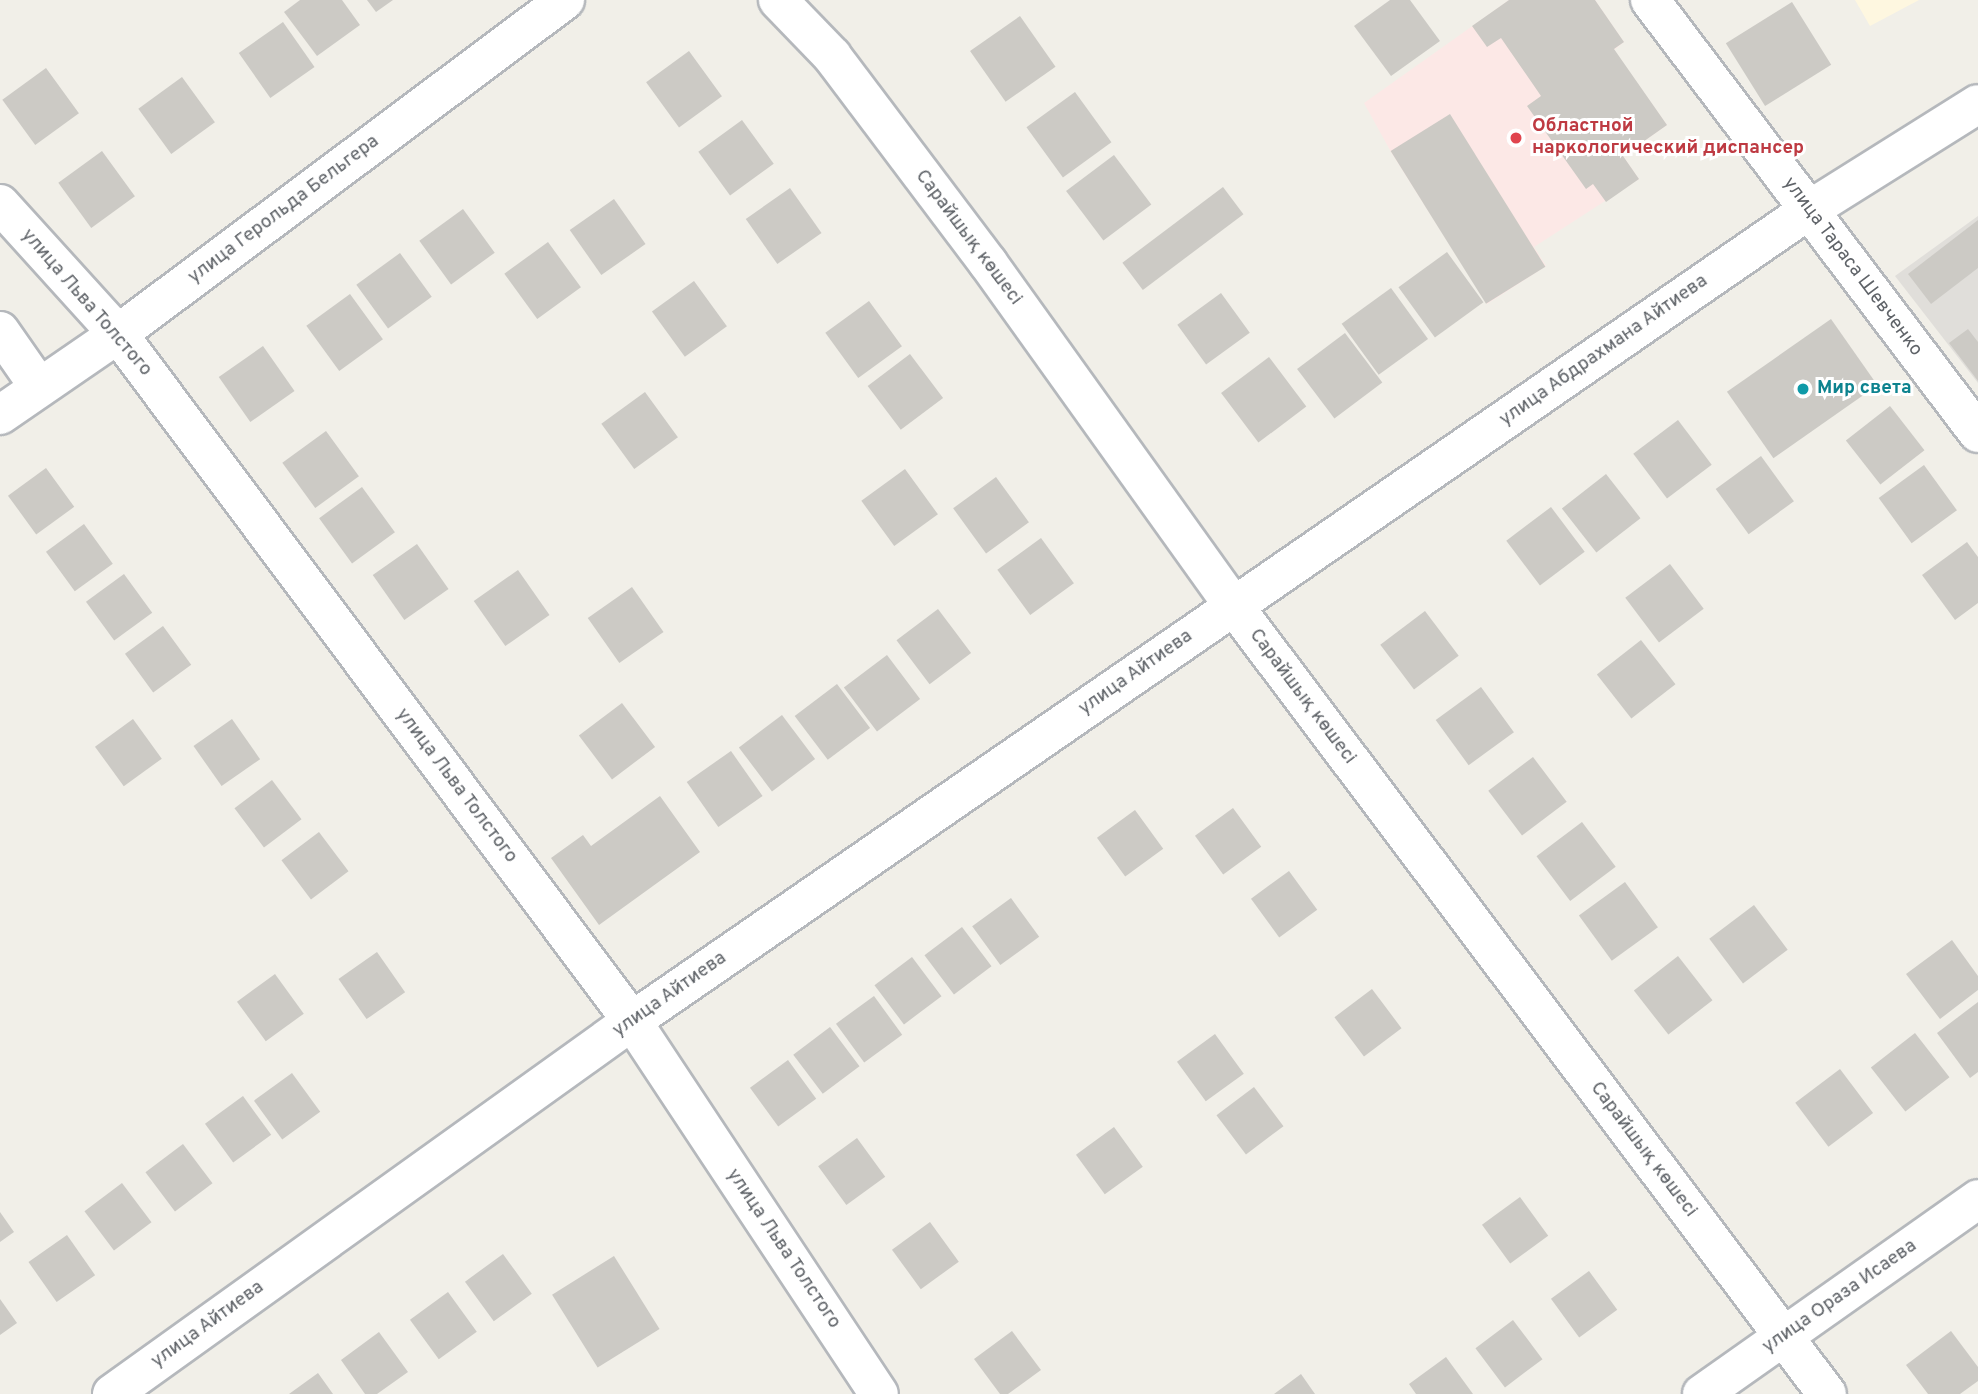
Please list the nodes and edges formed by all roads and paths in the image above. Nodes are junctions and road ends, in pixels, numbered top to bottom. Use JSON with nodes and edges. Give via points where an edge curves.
{"nodes":[{"id":1,"x":565,"y":0,"type":"edge"},
{"id":2,"x":778,"y":0,"type":"edge"},
{"id":3,"x":816,"y":0,"type":"edge"},
{"id":4,"x":1650,"y":0,"type":"edge"},
{"id":5,"x":832,"y":56,"type":"junction"},
{"id":6,"x":1978,"y":104,"type":"edge"},
{"id":7,"x":0,"y":204,"type":"edge"},
{"id":8,"x":1809,"y":210,"type":"junction"},
{"id":9,"x":0,"y":331,"type":"edge"},
{"id":10,"x":118,"y":334,"type":"junction"},
{"id":11,"x":39,"y":387,"type":"junction"},
{"id":12,"x":0,"y":415,"type":"edge"},
{"id":13,"x":1978,"y":433,"type":"edge"},
{"id":14,"x":1234,"y":606,"type":"junction"},
{"id":15,"x":632,"y":1021,"type":"junction"},
{"id":16,"x":1978,"y":1199,"type":"edge"},
{"id":17,"x":1784,"y":1337,"type":"junction"},
{"id":18,"x":112,"y":1394,"type":"edge"},
{"id":19,"x":879,"y":1394,"type":"edge"},
{"id":20,"x":1702,"y":1394,"type":"edge"},
{"id":21,"x":1826,"y":1394,"type":"edge"}],
"edges":[{"from":1,"to":10,"type":"street","name":"улица Герольда Бельгера"},
{"from":2,"to":5,"type":"street","name":"Сарайшық көшесі"},
{"from":3,"to":5,"type":"street"},
{"from":4,"to":8,"type":"street","name":"улица Тараса Шевченко"},
{"from":5,"to":14,"type":"street","name":"Сарайшық көшесі","via":[[988,263]]},
{"from":6,"to":8,"type":"street","name":"улица Абдрахмана Айтиева"},
{"from":7,"to":10,"type":"street","name":"улица Льва Толстого"},
{"from":8,"to":13,"type":"street","name":"улица Тараса Шевченко"},
{"from":8,"to":14,"type":"street","name":"улица Абдрахмана Айтиева"},
{"from":9,"to":11,"type":"street"},
{"from":10,"to":11,"type":"street","name":"улица Герольда Бельгера"},
{"from":10,"to":15,"type":"street","name":"улица Льва Толстого"},
{"from":11,"to":12,"type":"street","name":"улица Герольда Бельгера"},
{"from":14,"to":15,"type":"street","name":"улица Айтиева"},
{"from":14,"to":17,"type":"street","name":"Сарайшық көшесі"},
{"from":15,"to":18,"type":"street","name":"улица Айтиева"},
{"from":15,"to":19,"type":"street","name":"улица Льва Толстого"},
{"from":16,"to":17,"type":"street","name":"улица Ораза Исаева"},
{"from":17,"to":20,"type":"street","name":"улица Ораза Исаева"},
{"from":17,"to":21,"type":"street","name":"Сарайшық көшесі"}]}
